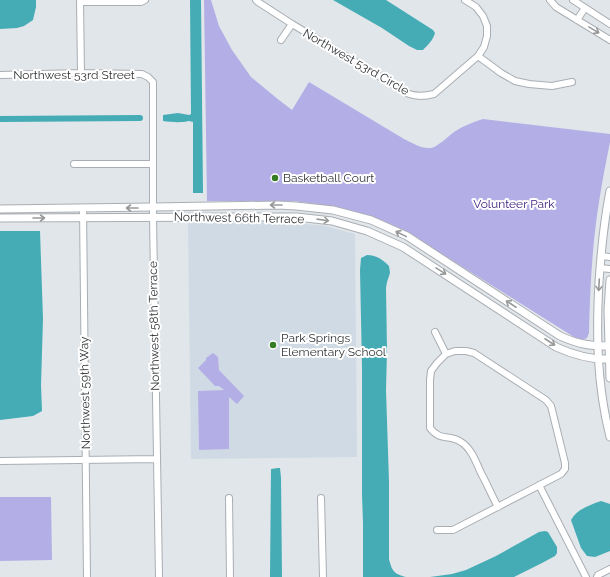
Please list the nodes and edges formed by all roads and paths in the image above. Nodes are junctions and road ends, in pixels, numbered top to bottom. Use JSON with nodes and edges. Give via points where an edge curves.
{"nodes":[{"id":1,"x":145,"y":0,"type":"edge"},
{"id":2,"x":256,"y":0,"type":"edge"},
{"id":3,"x":465,"y":0,"type":"edge"},
{"id":4,"x":550,"y":0,"type":"edge"},
{"id":5,"x":573,"y":0,"type":"edge"},
{"id":6,"x":80,"y":1,"type":"edge"},
{"id":7,"x":585,"y":8,"type":"junction"},
{"id":8,"x":577,"y":20,"type":"junction"},
{"id":9,"x":292,"y":24,"type":"junction"},
{"id":10,"x":610,"y":24,"type":"edge"},
{"id":11,"x":281,"y":40,"type":"dead end"},
{"id":12,"x":610,"y":40,"type":"edge"},
{"id":13,"x":478,"y":56,"type":"junction"},
{"id":14,"x":81,"y":74,"type":"junction"},
{"id":15,"x":0,"y":75,"type":"edge"},
{"id":16,"x":148,"y":76,"type":"joint"},
{"id":17,"x":572,"y":82,"type":"dead end"},
{"id":18,"x":74,"y":164,"type":"dead end"},
{"id":19,"x":153,"y":164,"type":"junction"},
{"id":20,"x":610,"y":191,"type":"edge"},
{"id":21,"x":240,"y":206,"type":"junction"},
{"id":22,"x":153,"y":207,"type":"junction"},
{"id":23,"x":83,"y":208,"type":"junction"},
{"id":24,"x":0,"y":209,"type":"edge"},
{"id":25,"x":153,"y":217,"type":"junction"},
{"id":26,"x":240,"y":217,"type":"junction"},
{"id":27,"x":0,"y":218,"type":"edge"},
{"id":28,"x":83,"y":218,"type":"junction"},
{"id":29,"x":601,"y":256,"type":"junction"},
{"id":30,"x":610,"y":257,"type":"edge"},
{"id":31,"x":600,"y":268,"type":"junction"},
{"id":32,"x":610,"y":269,"type":"edge"},
{"id":33,"x":610,"y":280,"type":"edge"},
{"id":34,"x":435,"y":332,"type":"dead end"},
{"id":35,"x":598,"y":346,"type":"junction"},
{"id":36,"x":608,"y":346,"type":"junction"},
{"id":37,"x":446,"y":354,"type":"junction"},
{"id":38,"x":609,"y":359,"type":"junction"},
{"id":39,"x":598,"y":360,"type":"junction"},
{"id":40,"x":610,"y":378,"type":"edge"},
{"id":41,"x":610,"y":437,"type":"edge"},
{"id":42,"x":157,"y":459,"type":"junction"},
{"id":43,"x":85,"y":460,"type":"junction"},
{"id":44,"x":0,"y":461,"type":"edge"},
{"id":45,"x":539,"y":485,"type":"junction"},
{"id":46,"x":229,"y":498,"type":"dead end"},
{"id":47,"x":322,"y":498,"type":"dead end"},
{"id":48,"x":498,"y":507,"type":"junction"},
{"id":49,"x":437,"y":530,"type":"dead end"},
{"id":50,"x":610,"y":569,"type":"edge"},
{"id":51,"x":87,"y":577,"type":"edge"},
{"id":52,"x":159,"y":577,"type":"edge"},
{"id":53,"x":230,"y":577,"type":"edge"},
{"id":54,"x":323,"y":577,"type":"edge"},
{"id":55,"x":586,"y":577,"type":"edge"},
{"id":56,"x":597,"y":577,"type":"edge"}],
"edges":[{"from":1,"to":6,"type":"street"},
{"from":2,"to":9,"type":"street","name":"Northwest 53rd Circle"},
{"from":3,"to":13,"type":"street","name":"Northwest 53rd Circle","via":[[476,7],[487,26],[484,47]]},
{"from":4,"to":8,"type":"street","via":[[556,7]]},
{"from":5,"to":7,"type":"street"},
{"from":6,"to":14,"type":"street"},
{"from":7,"to":8,"type":"street"},
{"from":7,"to":10,"type":"street"},
{"from":8,"to":12,"type":"street","one_way":true},
{"from":9,"to":11,"type":"street","name":"Northwest 53rd Circle"},
{"from":9,"to":13,"type":"street","name":"Northwest 53rd Circle","via":[[409,94],[417,96],[434,94]]},
{"from":13,"to":17,"type":"street","via":[[515,81],[552,86]]},
{"from":14,"to":15,"type":"street","name":"Northwest 53rd Street"},
{"from":14,"to":16,"type":"street","name":"Northwest 53rd Street"},
{"from":16,"to":19,"type":"street","name":"Northwest 58th Terrace","via":[[153,82]]},
{"from":18,"to":19,"type":"street"},
{"from":19,"to":22,"type":"street","name":"Northwest 58th Terrace"},
{"from":20,"to":29,"type":"street"},
{"from":21,"to":22,"type":"street","name":"Northwest 66th Terrace"},
{"from":21,"to":26,"type":"street"},
{"from":35,"to":21,"type":"street","name":"Northwest 66th Terrace","one_way":true,"via":[[573,342],[560,336],[407,236],[371,220],[333,210],[296,206]]},
{"from":22,"to":23,"type":"street","name":"Northwest 66th Terrace","one_way":true},
{"from":22,"to":25,"type":"street","name":"Northwest 58th Terrace"},
{"from":23,"to":24,"type":"street","name":"Northwest 66th Terrace"},
{"from":23,"to":28,"type":"street","name":"Northwest 59th Way"},
{"from":25,"to":26,"type":"street","name":"Northwest 66th Terrace"},
{"from":25,"to":28,"type":"street","name":"Northwest 66th Terrace"},
{"from":25,"to":42,"type":"street","name":"Northwest 58th Terrace"},
{"from":26,"to":39,"type":"street","name":"Northwest 66th Terrace","one_way":true,"via":[[297,217],[367,231],[403,247],[556,347]]},
{"from":27,"to":28,"type":"street","name":"Northwest 66th Terrace","one_way":true},
{"from":28,"to":43,"type":"street","name":"Northwest 59th Way"},
{"from":29,"to":30,"type":"street"},
{"from":29,"to":31,"type":"street"},
{"from":31,"to":32,"type":"street"},
{"from":31,"to":35,"type":"street","one_way":true},
{"from":33,"to":36,"type":"street"},
{"from":34,"to":37,"type":"street"},
{"from":35,"to":36,"type":"street","name":"Northwest 66th Terrace"},
{"from":35,"to":39,"type":"street"},
{"from":36,"to":38,"type":"street"},
{"from":37,"to":45,"type":"street","via":[[455,351],[474,353],[546,400],[551,406],[566,463],[561,474]]},
{"from":37,"to":48,"type":"street","via":[[431,371],[430,428],[434,434],[460,441],[469,449]]},
{"from":38,"to":39,"type":"street","name":"Northwest 66th Terrace"},
{"from":38,"to":40,"type":"street"},
{"from":39,"to":41,"type":"street"},
{"from":42,"to":43,"type":"street"},
{"from":42,"to":52,"type":"street","name":"Northwest 58th Terrace"},
{"from":43,"to":44,"type":"street"},
{"from":43,"to":51,"type":"street","name":"Northwest 59th Way"},
{"from":45,"to":48,"type":"street"},
{"from":45,"to":55,"type":"street"},
{"from":46,"to":53,"type":"street"},
{"from":47,"to":54,"type":"street"},
{"from":48,"to":49,"type":"street","via":[[454,530]]},
{"from":50,"to":56,"type":"street"}]}
